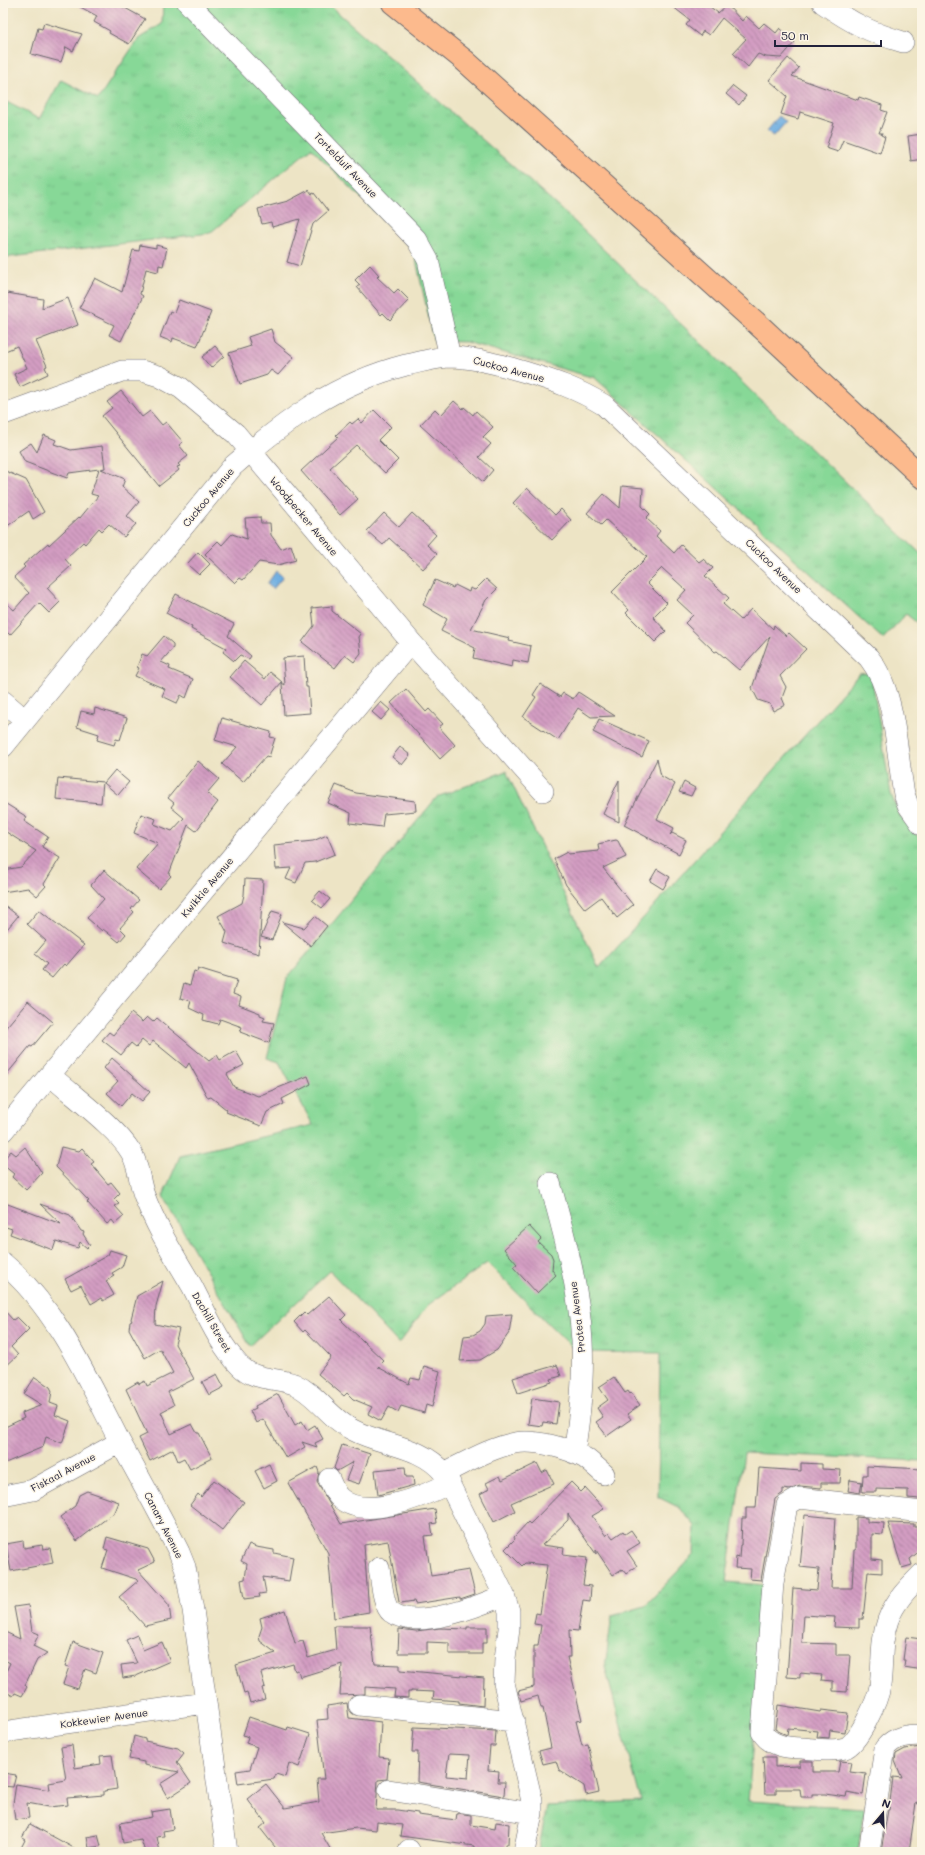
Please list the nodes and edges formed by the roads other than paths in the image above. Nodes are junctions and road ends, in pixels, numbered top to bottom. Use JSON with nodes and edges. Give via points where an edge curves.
{"nodes":[{"id":1,"x":188,"y":3,"type":"edge"},
{"id":2,"x":393,"y":3,"type":"edge"},
{"id":3,"x":823,"y":3,"type":"edge"},
{"id":4,"x":903,"y":42,"type":"dead end"},
{"id":5,"x":450,"y":357,"type":"junction"},
{"id":6,"x":6,"y":413,"type":"dead end"},
{"id":7,"x":250,"y":452,"type":"junction"},
{"id":8,"x":922,"y":477,"type":"edge"},
{"id":9,"x":411,"y":642,"type":"junction"},
{"id":10,"x":3,"y":701,"type":"edge"},
{"id":11,"x":25,"y":720,"type":"junction"},
{"id":12,"x":3,"y":747,"type":"edge"},
{"id":13,"x":543,"y":791,"type":"dead end"},
{"id":14,"x":922,"y":825,"type":"edge"},
{"id":15,"x":50,"y":1075,"type":"junction"},
{"id":16,"x":3,"y":1131,"type":"edge"},
{"id":17,"x":550,"y":1183,"type":"dead end"},
{"id":18,"x":3,"y":1262,"type":"edge"},
{"id":19,"x":120,"y":1442,"type":"junction"},
{"id":20,"x":574,"y":1453,"type":"junction"},
{"id":21,"x":604,"y":1474,"type":"dead end"},
{"id":22,"x":447,"y":1478,"type":"junction"},
{"id":23,"x":329,"y":1480,"type":"dead end"},
{"id":24,"x":3,"y":1496,"type":"edge"},
{"id":25,"x":922,"y":1512,"type":"edge"},
{"id":26,"x":379,"y":1568,"type":"dead end"},
{"id":27,"x":922,"y":1574,"type":"edge"},
{"id":28,"x":504,"y":1595,"type":"junction"},
{"id":29,"x":205,"y":1703,"type":"junction"},
{"id":30,"x":359,"y":1705,"type":"dead end"},
{"id":31,"x":514,"y":1721,"type":"junction"},
{"id":32,"x":3,"y":1732,"type":"edge"},
{"id":33,"x":922,"y":1735,"type":"edge"},
{"id":34,"x":389,"y":1790,"type":"dead end"},
{"id":35,"x":532,"y":1813,"type":"junction"},
{"id":36,"x":227,"y":1852,"type":"edge"},
{"id":37,"x":524,"y":1852,"type":"edge"},
{"id":38,"x":869,"y":1852,"type":"edge"}],
"edges":[{"from":1,"to":5,"type":"street","name":"Tortelduif Avenue","via":[[418,240],[428,260]]},
{"from":2,"to":8,"type":"highway","via":[[464,60],[756,322]]},
{"from":3,"to":4,"type":"street","via":[[875,34]]},
{"from":5,"to":7,"type":"street","name":"Cuckoo Avenue","via":[[395,368],[339,389],[277,428]]},
{"from":5,"to":14,"type":"street","name":"Cuckoo Avenue","via":[[477,359],[566,384],[604,405],[862,651],[876,668],[885,685],[904,794],[908,805]]},
{"from":6,"to":7,"type":"street","name":"Woodpecker Avenue","via":[[122,371],[142,371],[159,376],[181,388],[236,434]]},
{"from":7,"to":9,"type":"street","name":"Woodpecker Avenue"},
{"from":7,"to":11,"type":"street","name":"Cuckoo Avenue","via":[[232,466]]},
{"from":9,"to":13,"type":"street","name":"Woodpecker Avenue"},
{"from":9,"to":15,"type":"street","name":"Kwikkie Avenue"},
{"from":10,"to":11,"type":"street"},
{"from":11,"to":12,"type":"street","name":"Cuckoo Avenue"},
{"from":15,"to":16,"type":"street","name":"Kwikkie Avenue"},
{"from":15,"to":22,"type":"street","name":"Dachill Street","via":[[119,1136],[132,1153],[144,1196],[161,1230],[220,1338],[241,1367],[254,1375],[302,1388],[341,1424],[422,1455],[435,1462]]},
{"from":17,"to":20,"type":"street","name":"Protea Avenue","via":[[570,1264],[582,1341],[582,1383]]},
{"from":18,"to":19,"type":"street","name":"Canary Avenue","via":[[40,1300],[78,1362]]},
{"from":19,"to":24,"type":"street","name":"Fiskaal Avenue","via":[[33,1490]]},
{"from":19,"to":29,"type":"street","name":"Canary Avenue","via":[[163,1520],[184,1567],[193,1610]]},
{"from":20,"to":21,"type":"street","via":[[585,1458]]},
{"from":20,"to":22,"type":"street","via":[[548,1445],[514,1443],[500,1448]]},
{"from":22,"to":23,"type":"street","via":[[404,1501],[368,1508],[354,1506],[339,1498]]},
{"from":22,"to":28,"type":"street","name":"Dachill Street"},
{"from":25,"to":27,"type":"street","via":[[799,1498],[787,1505],[773,1583],[762,1732],[766,1740],[798,1748],[844,1749],[853,1744],[860,1735],[880,1688],[882,1645],[893,1608]]},
{"from":26,"to":28,"type":"street","via":[[390,1612],[404,1617],[420,1619],[439,1616]]},
{"from":28,"to":31,"type":"street","name":"Dachill Street","via":[[510,1611],[504,1683]]},
{"from":29,"to":32,"type":"street","name":"Kokkewier Avenue"},
{"from":29,"to":36,"type":"street","name":"Canary Avenue"},
{"from":30,"to":31,"type":"street"},
{"from":31,"to":35,"type":"street","name":"Dachill Street","via":[[531,1792]]},
{"from":33,"to":38,"type":"street","via":[[899,1737],[885,1748]]},
{"from":34,"to":35,"type":"street"},
{"from":35,"to":37,"type":"street","name":"Dachill Street"}]}
